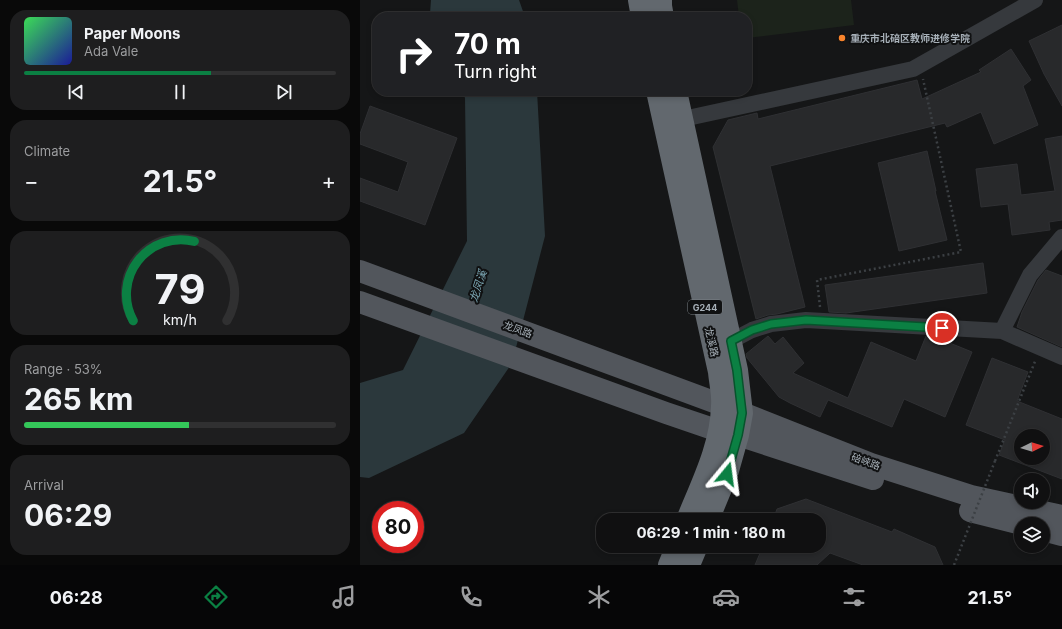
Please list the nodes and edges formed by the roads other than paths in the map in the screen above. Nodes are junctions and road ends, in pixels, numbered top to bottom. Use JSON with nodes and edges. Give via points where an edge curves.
{"nodes":[{"id":1,"x":639,"y":0,"type":"edge"},
{"id":2,"x":661,"y":0,"type":"edge"},
{"id":3,"x":1035,"y":0,"type":"edge"},
{"id":4,"x":641,"y":12,"type":"edge"},
{"id":5,"x":662,"y":12,"type":"edge"},
{"id":6,"x":658,"y":96,"type":"edge"},
{"id":7,"x":677,"y":96,"type":"edge"},
{"id":8,"x":682,"y":119,"type":"junction"},
{"id":9,"x":1062,"y":237,"type":"edge"},
{"id":10,"x":360,"y":271,"type":"edge"},
{"id":11,"x":360,"y":302,"type":"edge"},
{"id":12,"x":1002,"y":331,"type":"junction"},
{"id":13,"x":731,"y":341,"type":"junction"},
{"id":14,"x":1062,"y":357,"type":"edge"},
{"id":15,"x":675,"y":387,"type":"joint"},
{"id":16,"x":732,"y":409,"type":"junction"},
{"id":17,"x":729,"y":433,"type":"junction"},
{"id":18,"x":690,"y":513,"type":"edge"},
{"id":19,"x":711,"y":513,"type":"edge"},
{"id":20,"x":1062,"y":516,"type":"edge"},
{"id":21,"x":1014,"y":522,"type":"edge"},
{"id":22,"x":1050,"y":532,"type":"edge"},
{"id":23,"x":1062,"y":535,"type":"edge"},
{"id":24,"x":674,"y":553,"type":"edge"},
{"id":25,"x":694,"y":553,"type":"edge"},
{"id":26,"x":669,"y":565,"type":"edge"},
{"id":27,"x":689,"y":565,"type":"edge"}],
"edges":[{"from":1,"to":4,"type":"highway"},
{"from":2,"to":5,"type":"highway"},
{"from":3,"to":8,"type":"street","via":[[913,69]]},
{"from":6,"to":16,"type":"highway","name":"龙溪路","number":"G244","via":[[719,372]]},
{"from":7,"to":8,"type":"highway","name":"龙溪路","number":"G244"},
{"from":8,"to":13,"type":"highway","name":"龙溪路","number":"G244"},
{"from":9,"to":12,"type":"street","via":[[1030,274]]},
{"from":10,"to":15,"type":"main road","name":"龙凤路"},
{"from":11,"to":17,"type":"main road","name":"碚峡路","via":[[666,413]]},
{"from":12,"to":13,"type":"street","via":[[806,320],[771,324]]},
{"from":12,"to":14,"type":"street"},
{"from":13,"to":16,"type":"highway","name":"龙溪路","number":"G244","via":[[737,370]]},
{"from":15,"to":16,"type":"main road","name":"碚峡路"},
{"from":16,"to":17,"type":"highway","name":"龙溪路","number":"G244"},
{"from":16,"to":20,"type":"main road","name":"碚峡路","via":[[871,464],[964,494]]},
{"from":17,"to":18,"type":"highway","name":"龙溪路","number":"G244","via":[[710,465]]},
{"from":17,"to":19,"type":"highway","name":"龙溪路","number":"G244","via":[[727,474]]},
{"from":17,"to":21,"type":"main road","name":"碚峡路","via":[[966,510]]},
{"from":22,"to":23,"type":"main road"},
{"from":24,"to":26,"type":"highway"},
{"from":25,"to":27,"type":"highway"}]}
